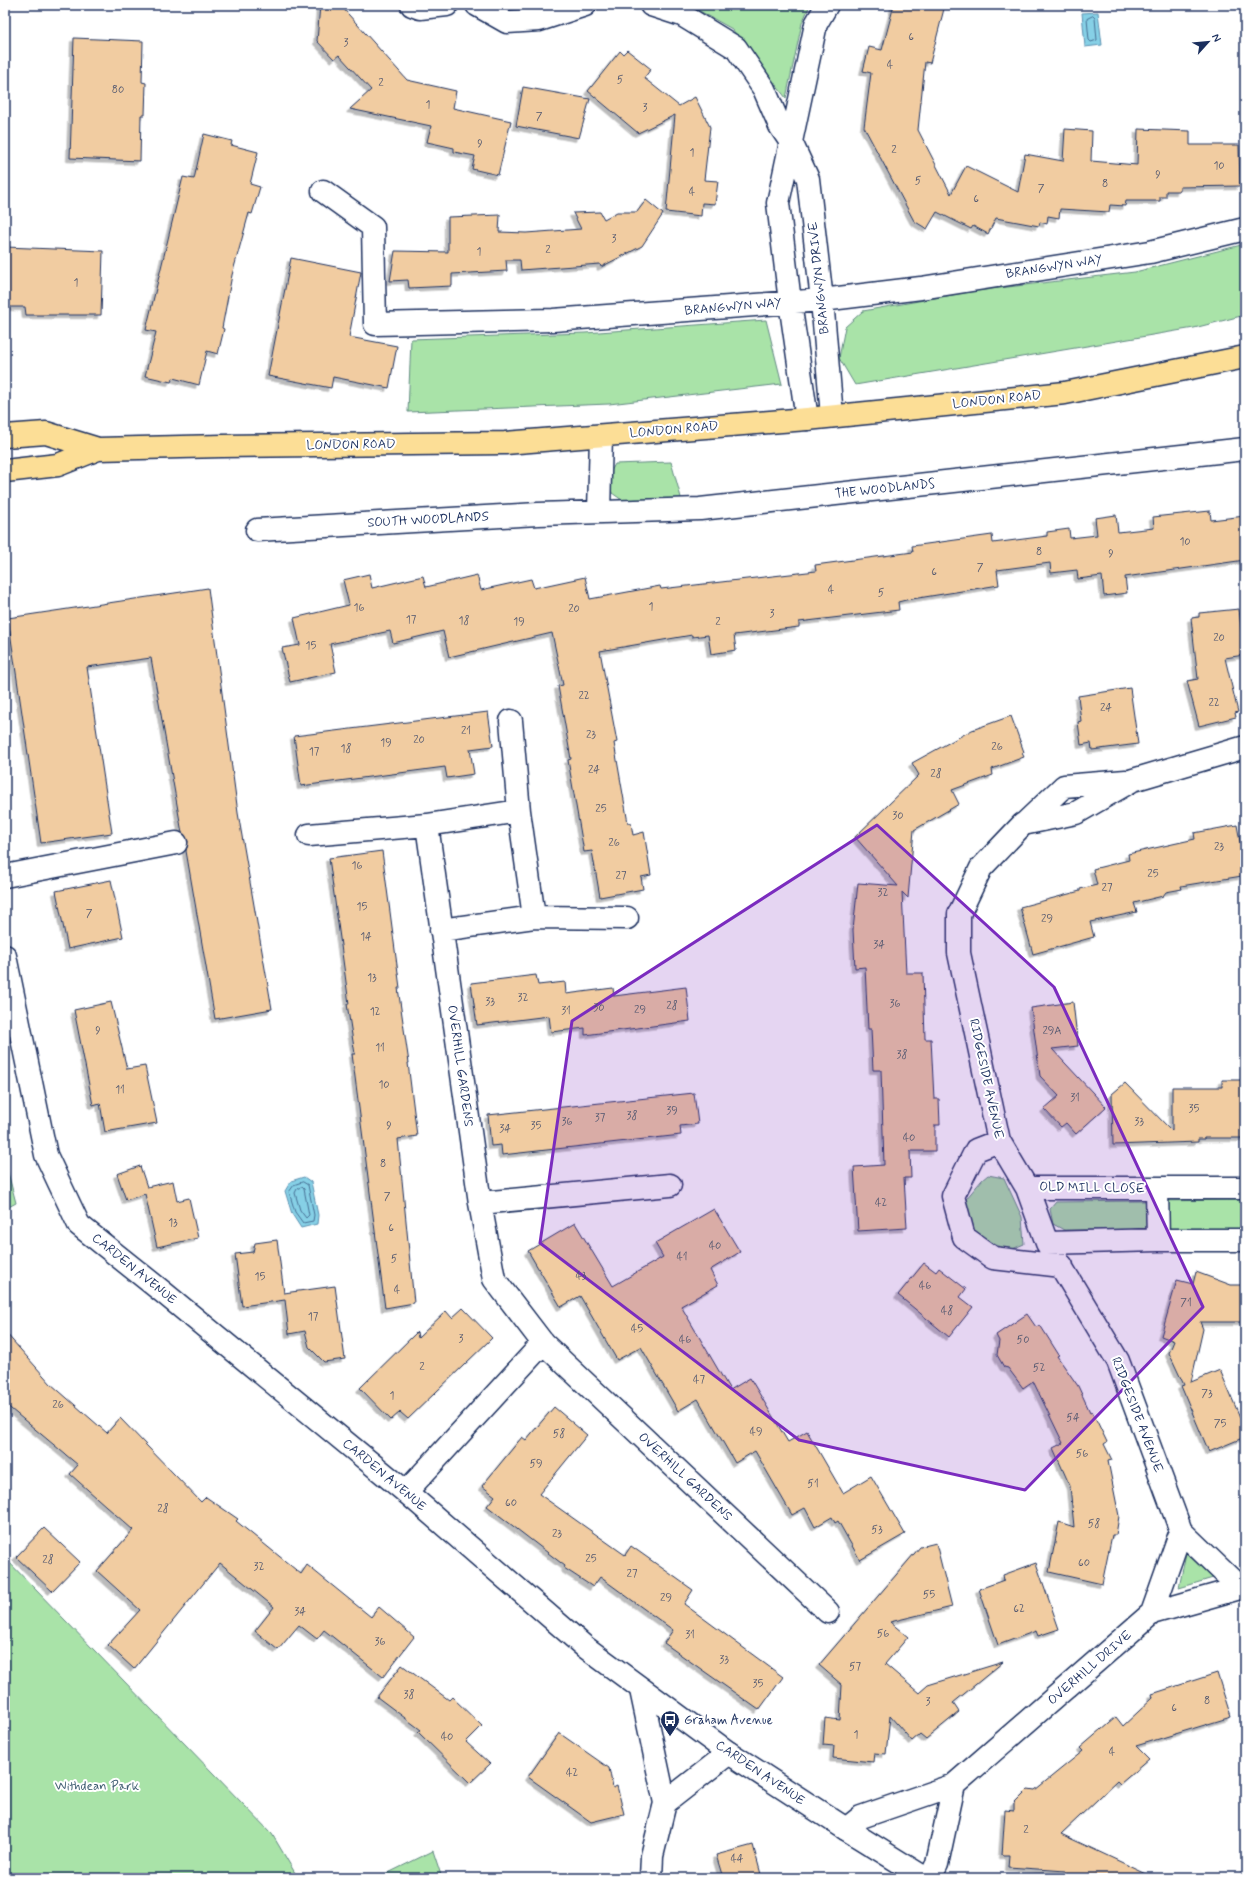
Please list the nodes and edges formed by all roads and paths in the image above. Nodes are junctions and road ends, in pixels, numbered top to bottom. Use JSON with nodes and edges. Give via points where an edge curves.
{"nodes":[{"id":1,"x":412,"y":5,"type":"edge"},
{"id":2,"x":447,"y":5,"type":"edge"},
{"id":3,"x":477,"y":5,"type":"edge"},
{"id":4,"x":585,"y":5,"type":"edge"},
{"id":5,"x":652,"y":5,"type":"edge"},
{"id":6,"x":826,"y":5,"type":"edge"},
{"id":7,"x":792,"y":144,"type":"junction"},
{"id":8,"x":323,"y":191,"type":"dead end"},
{"id":9,"x":1245,"y":229,"type":"edge"},
{"id":10,"x":822,"y":300,"type":"junction"},
{"id":11,"x":790,"y":302,"type":"junction"},
{"id":12,"x":1245,"y":357,"type":"edge"},
{"id":13,"x":832,"y":416,"type":"junction"},
{"id":14,"x":807,"y":419,"type":"junction"},
{"id":15,"x":5,"y":436,"type":"edge"},
{"id":16,"x":601,"y":436,"type":"junction"},
{"id":17,"x":98,"y":449,"type":"junction"},
{"id":18,"x":1245,"y":449,"type":"edge"},
{"id":19,"x":5,"y":471,"type":"edge"},
{"id":20,"x":599,"y":511,"type":"junction"},
{"id":21,"x":258,"y":530,"type":"dead end"},
{"id":22,"x":511,"y":721,"type":"dead end"},
{"id":23,"x":1245,"y":747,"type":"edge"},
{"id":24,"x":1133,"y":780,"type":"junction"},
{"id":25,"x":519,"y":811,"type":"junction"},
{"id":26,"x":1023,"y":824,"type":"junction"},
{"id":27,"x":427,"y":825,"type":"junction"},
{"id":28,"x":309,"y":835,"type":"dead end"},
{"id":29,"x":176,"y":843,"type":"dead end"},
{"id":30,"x":5,"y":876,"type":"edge"},
{"id":31,"x":534,"y":917,"type":"junction"},
{"id":32,"x":627,"y":918,"type":"dead end"},
{"id":33,"x":441,"y":930,"type":"junction"},
{"id":34,"x":5,"y":956,"type":"edge"},
{"id":35,"x":999,"y":1141,"type":"junction"},
{"id":36,"x":670,"y":1185,"type":"dead end"},
{"id":37,"x":1027,"y":1188,"type":"junction"},
{"id":38,"x":1245,"y":1188,"type":"edge"},
{"id":39,"x":1157,"y":1189,"type":"junction"},
{"id":40,"x":480,"y":1203,"type":"junction"},
{"id":41,"x":1158,"y":1240,"type":"junction"},
{"id":42,"x":1245,"y":1240,"type":"edge"},
{"id":43,"x":1047,"y":1244,"type":"junction"},
{"id":44,"x":1062,"y":1266,"type":"junction"},
{"id":45,"x":543,"y":1342,"type":"junction"},
{"id":46,"x":406,"y":1492,"type":"junction"},
{"id":47,"x":1181,"y":1530,"type":"junction"},
{"id":48,"x":1242,"y":1588,"type":"edge"},
{"id":49,"x":828,"y":1612,"type":"dead end"},
{"id":50,"x":1152,"y":1613,"type":"junction"},
{"id":51,"x":641,"y":1690,"type":"junction"},
{"id":52,"x":729,"y":1753,"type":"junction"},
{"id":53,"x":954,"y":1785,"type":"junction"},
{"id":54,"x":665,"y":1803,"type":"junction"},
{"id":55,"x":846,"y":1829,"type":"junction"},
{"id":56,"x":651,"y":1878,"type":"edge"},
{"id":57,"x":925,"y":1878,"type":"edge"},
{"id":58,"x":930,"y":1878,"type":"edge"}],
"edges":[{"from":1,"to":2,"type":"street","via":[[420,8]]},
{"from":3,"to":4,"type":"street","via":[[507,22],[539,20]]},
{"from":5,"to":7,"type":"street","name":"BRANGWYN DRIVE","via":[[682,15],[736,48],[764,89],[780,126]]},
{"from":6,"to":7,"type":"street","via":[[816,24]]},
{"from":7,"to":10,"type":"street","name":"BRANGWYN DRIVE","via":[[808,178]]},
{"from":7,"to":11,"type":"street","via":[[778,203]]},
{"from":8,"to":11,"type":"street","name":"BRANGWYN WAY","via":[[373,226],[375,324],[553,320]]},
{"from":9,"to":10,"type":"street","name":"BRANGWYN WAY","via":[[1150,252],[921,288]]},
{"from":10,"to":11,"type":"street","name":"BRANGWYN WAY"},
{"from":10,"to":13,"type":"street","name":"BRANGWYN DRIVE"},
{"from":11,"to":14,"type":"street"},
{"from":12,"to":13,"type":"highway","name":"LONDON ROAD","via":[[1065,393]]},
{"from":13,"to":14,"type":"highway","name":"LONDON ROAD"},
{"from":14,"to":16,"type":"highway","name":"LONDON ROAD"},
{"from":15,"to":17,"type":"highway","name":"LONDON ROAD","via":[[46,433]]},
{"from":16,"to":17,"type":"highway","name":"LONDON ROAD","via":[[505,443]]},
{"from":16,"to":20,"type":"street"},
{"from":17,"to":19,"type":"highway","name":"LONDON ROAD","via":[[58,465]]},
{"from":18,"to":20,"type":"street","name":"THE WOODLANDS","via":[[700,509]]},
{"from":20,"to":21,"type":"street","name":"SOUTH WOODLANDS"},
{"from":22,"to":25,"type":"street"},
{"from":23,"to":24,"type":"street","name":"RIDGESIDE AVENUE"},
{"from":24,"to":26,"type":"street","name":"RIDGESIDE AVENUE","via":[[1076,813]]},
{"from":24,"to":26,"type":"street","name":"RIDGESIDE AVENUE","via":[[1064,786]]},
{"from":25,"to":27,"type":"street"},
{"from":25,"to":31,"type":"street"},
{"from":26,"to":35,"type":"street","name":"RIDGESIDE AVENUE","via":[[981,868],[959,914],[960,952]]},
{"from":27,"to":28,"type":"street"},
{"from":27,"to":33,"type":"street","name":"OVERHILL GARDENS"},
{"from":29,"to":30,"type":"street"},
{"from":31,"to":32,"type":"street"},
{"from":31,"to":33,"type":"street"},
{"from":33,"to":40,"type":"street","name":"OVERHILL GARDENS"},
{"from":34,"to":46,"type":"street","name":"CARDEN AVENUE","via":[[46,1155],[79,1225]]},
{"from":35,"to":37,"type":"street","name":"RIDGESIDE AVENUE"},
{"from":35,"to":44,"type":"street","via":[[976,1150],[953,1196],[964,1236],[993,1258]]},
{"from":36,"to":40,"type":"street"},
{"from":37,"to":39,"type":"street","name":"OLD MILL CLOSE"},
{"from":37,"to":43,"type":"street","name":"RIDGESIDE AVENUE"},
{"from":38,"to":39,"type":"street","name":"OLD MILL CLOSE"},
{"from":39,"to":41,"type":"street","name":"OLD MILL CLOSE"},
{"from":40,"to":45,"type":"street","name":"OVERHILL GARDENS","via":[[494,1279]]},
{"from":41,"to":42,"type":"street"},
{"from":41,"to":43,"type":"street"},
{"from":43,"to":44,"type":"street","name":"RIDGESIDE AVENUE"},
{"from":44,"to":47,"type":"street","name":"RIDGESIDE AVENUE","via":[[1118,1361]]},
{"from":45,"to":46,"type":"street"},
{"from":45,"to":49,"type":"street","name":"OVERHILL GARDENS"},
{"from":46,"to":51,"type":"street","name":"CARDEN AVENUE","via":[[585,1648]]},
{"from":47,"to":48,"type":"street","name":"RIDGESIDE AVENUE"},
{"from":47,"to":50,"type":"street"},
{"from":48,"to":50,"type":"street","name":"OVERHILL DRIVE"},
{"from":50,"to":53,"type":"street","name":"OVERHILL DRIVE"},
{"from":51,"to":52,"type":"street","name":"CARDEN AVENUE"},
{"from":51,"to":54,"type":"street"},
{"from":52,"to":54,"type":"street"},
{"from":52,"to":55,"type":"street","name":"CARDEN AVENUE"},
{"from":53,"to":55,"type":"street","name":"OVERHILL DRIVE","via":[[861,1817]]},
{"from":53,"to":58,"type":"street","via":[[937,1864]]},
{"from":54,"to":56,"type":"street","via":[[652,1856]]},
{"from":55,"to":57,"type":"street","name":"CARDEN AVENUE"}]}
